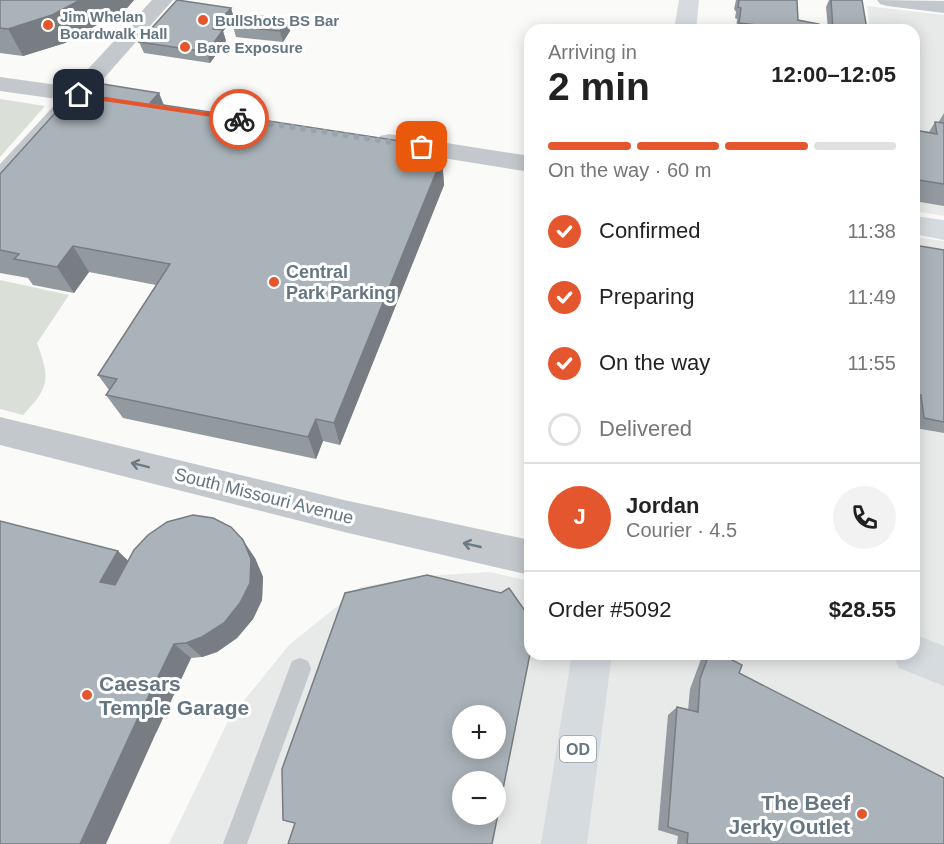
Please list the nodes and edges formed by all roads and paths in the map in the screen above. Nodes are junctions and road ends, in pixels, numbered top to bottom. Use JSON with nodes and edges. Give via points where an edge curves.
{"nodes":[{"id":1,"x":163,"y":0,"type":"edge"},
{"id":2,"x":689,"y":0,"type":"edge"},
{"id":3,"x":887,"y":0,"type":"edge"},
{"id":4,"x":944,"y":7,"type":"edge"},
{"id":5,"x":686,"y":24,"type":"edge"},
{"id":6,"x":0,"y":84,"type":"edge"},
{"id":7,"x":90,"y":97,"type":"junction"},
{"id":8,"x":369,"y":139,"type":"edge"},
{"id":9,"x":524,"y":163,"type":"edge"},
{"id":10,"x":0,"y":180,"type":"edge"},
{"id":11,"x":920,"y":226,"type":"edge"},
{"id":12,"x":944,"y":230,"type":"edge"},
{"id":13,"x":0,"y":431,"type":"edge"},
{"id":14,"x":524,"y":557,"type":"edge"},
{"id":15,"x":920,"y":657,"type":"edge"},
{"id":16,"x":591,"y":660,"type":"edge"},
{"id":17,"x":944,"y":666,"type":"edge"},
{"id":18,"x":300,"y":669,"type":"dead end"},
{"id":19,"x":235,"y":844,"type":"edge"},
{"id":20,"x":564,"y":844,"type":"edge"}],
"edges":[{"from":1,"to":7,"type":"street"},
{"from":2,"to":5,"type":"main road"},
{"from":3,"to":4,"type":"street"},
{"from":6,"to":7,"type":"street"},
{"from":7,"to":10,"type":"street"},
{"from":8,"to":9,"type":"street"},
{"from":11,"to":12,"type":"main road"},
{"from":14,"to":13,"type":"street","name":"South Missouri Avenue","one_way":true},
{"from":15,"to":17,"type":"main road"},
{"from":16,"to":20,"type":"main road","number":"OD"},
{"from":18,"to":19,"type":"lane"}]}
